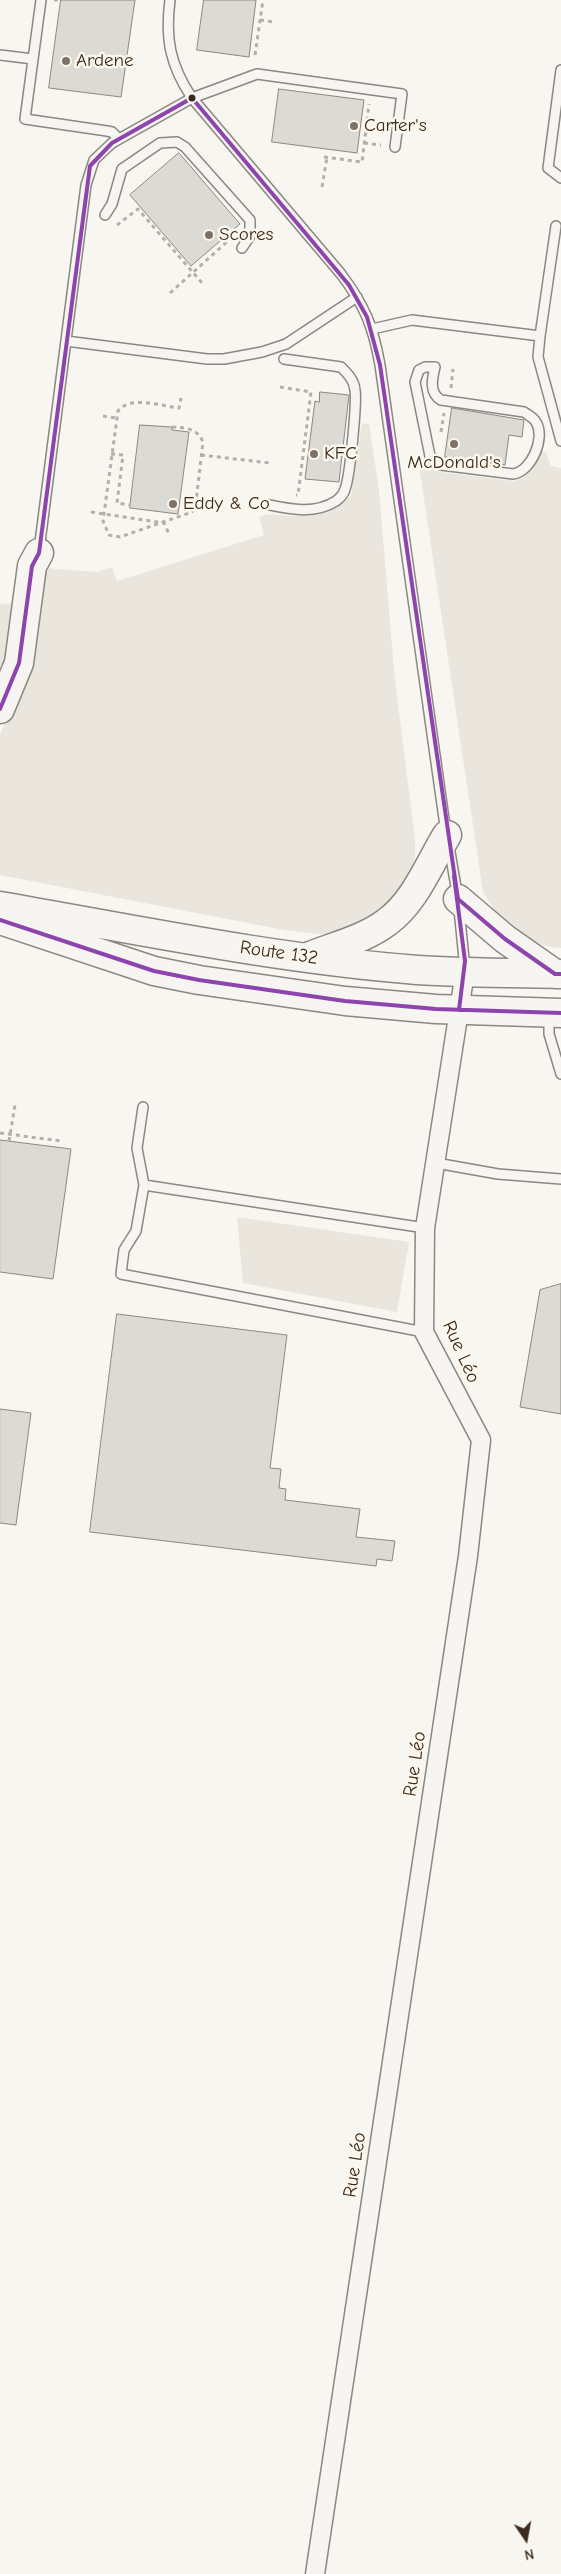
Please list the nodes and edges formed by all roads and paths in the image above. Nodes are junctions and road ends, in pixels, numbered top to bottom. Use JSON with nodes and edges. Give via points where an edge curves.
{"nodes":[{"id":1,"x":41,"y":0,"type":"edge"},
{"id":2,"x":54,"y":0,"type":"edge"},
{"id":3,"x":61,"y":0,"type":"edge"},
{"id":4,"x":170,"y":0,"type":"edge"},
{"id":5,"x":263,"y":0,"type":"edge"},
{"id":6,"x":256,"y":6,"type":"dead end"},
{"id":7,"x":262,"y":6,"type":"junction"},
{"id":8,"x":53,"y":10,"type":"dead end"},
{"id":9,"x":260,"y":20,"type":"junction"},
{"id":10,"x":274,"y":22,"type":"dead end"},
{"id":11,"x":251,"y":42,"type":"dead end"},
{"id":12,"x":257,"y":42,"type":"junction"},
{"id":13,"x":0,"y":55,"type":"edge"},
{"id":14,"x":255,"y":55,"type":"dead end"},
{"id":15,"x":33,"y":59,"type":"junction"},
{"id":16,"x":561,"y":70,"type":"edge"},
{"id":17,"x":192,"y":98,"type":"junction"},
{"id":18,"x":369,"y":102,"type":"dead end"},
{"id":19,"x":361,"y":128,"type":"dead end"},
{"id":20,"x":366,"y":129,"type":"junction"},
{"id":21,"x":119,"y":140,"type":"junction"},
{"id":22,"x":395,"y":147,"type":"dead end"},
{"id":23,"x":561,"y":178,"type":"edge"},
{"id":24,"x":322,"y":187,"type":"dead end"},
{"id":25,"x":105,"y":215,"type":"dead end"},
{"id":26,"x":556,"y":226,"type":"dead end"},
{"id":27,"x":114,"y":227,"type":"dead end"},
{"id":28,"x":232,"y":237,"type":"dead end"},
{"id":29,"x":215,"y":244,"type":"dead end"},
{"id":30,"x":242,"y":248,"type":"dead end"},
{"id":31,"x":219,"y":249,"type":"junction"},
{"id":32,"x":193,"y":272,"type":"junction"},
{"id":33,"x":202,"y":283,"type":"dead end"},
{"id":34,"x":170,"y":293,"type":"dead end"},
{"id":35,"x":357,"y":296,"type":"junction"},
{"id":36,"x":372,"y":329,"type":"junction"},
{"id":37,"x":540,"y":336,"type":"junction"},
{"id":38,"x":66,"y":341,"type":"junction"},
{"id":39,"x":284,"y":359,"type":"dead end"},
{"id":40,"x":435,"y":367,"type":"joint"},
{"id":41,"x":280,"y":388,"type":"dead end"},
{"id":42,"x":181,"y":398,"type":"dead end"},
{"id":43,"x":444,"y":408,"type":"dead end"},
{"id":44,"x":103,"y":416,"type":"dead end"},
{"id":45,"x":116,"y":418,"type":"junction"},
{"id":46,"x":172,"y":428,"type":"dead end"},
{"id":47,"x":441,"y":436,"type":"dead end"},
{"id":48,"x":561,"y":441,"type":"edge"},
{"id":49,"x":303,"y":453,"type":"junction"},
{"id":50,"x":308,"y":453,"type":"dead end"},
{"id":51,"x":111,"y":454,"type":"junction"},
{"id":52,"x":201,"y":455,"type":"junction"},
{"id":53,"x":270,"y":463,"type":"dead end"},
{"id":54,"x":298,"y":495,"type":"dead end"},
{"id":55,"x":265,"y":504,"type":"dead end"},
{"id":56,"x":130,"y":505,"type":"dead end"},
{"id":57,"x":91,"y":512,"type":"dead end"},
{"id":58,"x":104,"y":514,"type":"junction"},
{"id":59,"x":164,"y":523,"type":"junction"},
{"id":60,"x":168,"y":534,"type":"dead end"},
{"id":61,"x":39,"y":553,"type":"joint"},
{"id":62,"x":0,"y":709,"type":"edge"},
{"id":63,"x":447,"y":835,"type":"junction"},
{"id":64,"x":458,"y":899,"type":"junction"},
{"id":65,"x":0,"y":906,"type":"edge"},
{"id":66,"x":0,"y":920,"type":"edge"},
{"id":67,"x":306,"y":957,"type":"junction"},
{"id":68,"x":465,"y":972,"type":"junction"},
{"id":69,"x":558,"y":974,"type":"edge"},
{"id":70,"x":459,"y":1010,"type":"junction"},
{"id":71,"x":555,"y":1013,"type":"edge"},
{"id":72,"x":561,"y":1074,"type":"edge"},
{"id":73,"x":15,"y":1105,"type":"dead end"},
{"id":74,"x":143,"y":1107,"type":"dead end"},
{"id":75,"x":0,"y":1133,"type":"edge"},
{"id":76,"x":10,"y":1135,"type":"junction"},
{"id":77,"x":9,"y":1141,"type":"dead end"},
{"id":78,"x":61,"y":1141,"type":"dead end"},
{"id":79,"x":436,"y":1163,"type":"junction"},
{"id":80,"x":561,"y":1179,"type":"edge"},
{"id":81,"x":144,"y":1185,"type":"junction"},
{"id":82,"x":425,"y":1228,"type":"junction"},
{"id":83,"x":424,"y":1332,"type":"junction"},
{"id":84,"x":315,"y":2574,"type":"edge"}],
"edges":[{"from":1,"to":15,"type":"lane"},
{"from":2,"to":3,"type":"path"},
{"from":2,"to":8,"type":"path"},
{"from":4,"to":17,"type":"lane","via":[[171,56],[175,71]]},
{"from":5,"to":7,"type":"path"},
{"from":6,"to":7,"type":"path"},
{"from":7,"to":9,"type":"path"},
{"from":9,"to":10,"type":"path"},
{"from":9,"to":12,"type":"path"},
{"from":11,"to":12,"type":"path"},
{"from":12,"to":14,"type":"path"},
{"from":13,"to":15,"type":"lane"},
{"from":15,"to":21,"type":"lane","via":[[25,119],[112,132]]},
{"from":16,"to":23,"type":"lane","via":[[548,168]]},
{"from":17,"to":21,"type":"lane"},
{"from":17,"to":22,"type":"lane","via":[[258,74],[402,94]]},
{"from":17,"to":35,"type":"lane"},
{"from":18,"to":20,"type":"path"},
{"from":19,"to":20,"type":"path"},
{"from":20,"to":24,"type":"path","via":[[362,162],[325,157]]},
{"from":21,"to":38,"type":"lane","via":[[97,156],[88,174]]},
{"from":25,"to":30,"type":"lane","via":[[112,204],[122,169],[160,143],[177,142],[250,220],[250,236]]},
{"from":26,"to":37,"type":"lane"},
{"from":27,"to":32,"type":"path","via":[[138,209]]},
{"from":28,"to":31,"type":"path"},
{"from":29,"to":31,"type":"path"},
{"from":31,"to":32,"type":"path"},
{"from":32,"to":33,"type":"path"},
{"from":32,"to":34,"type":"path"},
{"from":35,"to":36,"type":"lane"},
{"from":35,"to":38,"type":"lane","via":[[286,344],[224,359]]},
{"from":36,"to":37,"type":"lane","via":[[412,320]]},
{"from":36,"to":63,"type":"lane","via":[[380,365]]},
{"from":37,"to":48,"type":"lane","via":[[538,357]]},
{"from":38,"to":61,"type":"lane"},
{"from":39,"to":55,"type":"lane","via":[[342,367],[353,381],[356,401],[346,487],[337,500],[323,507],[288,509]]},
{"from":40,"to":40,"type":"lane","via":[[419,370],[415,382],[430,456],[449,467],[513,474],[522,471],[538,445],[540,436],[536,422],[524,412],[442,400],[432,386]]},
{"from":41,"to":49,"type":"path","via":[[310,392]]},
{"from":42,"to":45,"type":"path","via":[[179,408],[128,403],[118,411]]},
{"from":43,"to":47,"type":"path"},
{"from":44,"to":45,"type":"path"},
{"from":45,"to":51,"type":"path"},
{"from":46,"to":52,"type":"path","via":[[198,433],[202,442]]},
{"from":49,"to":50,"type":"path"},
{"from":49,"to":54,"type":"path"},
{"from":51,"to":56,"type":"path","via":[[123,455],[117,502]]},
{"from":51,"to":58,"type":"path"},
{"from":52,"to":53,"type":"path"},
{"from":52,"to":59,"type":"path","via":[[194,509]]},
{"from":57,"to":58,"type":"path"},
{"from":58,"to":59,"type":"path"},
{"from":58,"to":59,"type":"path","via":[[106,531],[115,537]]},
{"from":59,"to":60,"type":"path"},
{"from":61,"to":62,"type":"highway","via":[[32,566],[19,663]]},
{"from":63,"to":64,"type":"lane"},
{"from":63,"to":67,"type":"highway","via":[[410,899],[395,916],[363,936]]},
{"from":64,"to":68,"type":"lane"},
{"from":64,"to":69,"type":"highway","via":[[506,939]]},
{"from":65,"to":67,"type":"highway","name":"Route 132"},
{"from":66,"to":70,"type":"highway","name":"Route 132","via":[[154,971],[336,1000]]},
{"from":67,"to":68,"type":"highway","name":"Route 132","via":[[415,970]]},
{"from":68,"to":69,"type":"highway","name":"Route 132"},
{"from":68,"to":70,"type":"street","name":"Rue Léo"},
{"from":70,"to":71,"type":"highway","name":"Route 132"},
{"from":70,"to":79,"type":"street","name":"Rue Léo"},
{"from":71,"to":72,"type":"lane","via":[[549,1034]]},
{"from":73,"to":76,"type":"path"},
{"from":74,"to":81,"type":"lane","via":[[137,1148]]},
{"from":75,"to":76,"type":"path"},
{"from":76,"to":77,"type":"path"},
{"from":76,"to":78,"type":"path"},
{"from":79,"to":80,"type":"lane","via":[[498,1174]]},
{"from":79,"to":82,"type":"street","name":"Rue Léo"},
{"from":81,"to":82,"type":"lane"},
{"from":81,"to":83,"type":"lane","via":[[136,1230],[124,1250],[121,1274]]},
{"from":82,"to":83,"type":"street","name":"Rue Léo"},
{"from":83,"to":84,"type":"street","name":"Rue Léo","via":[[481,1440],[468,1556]]}]}
